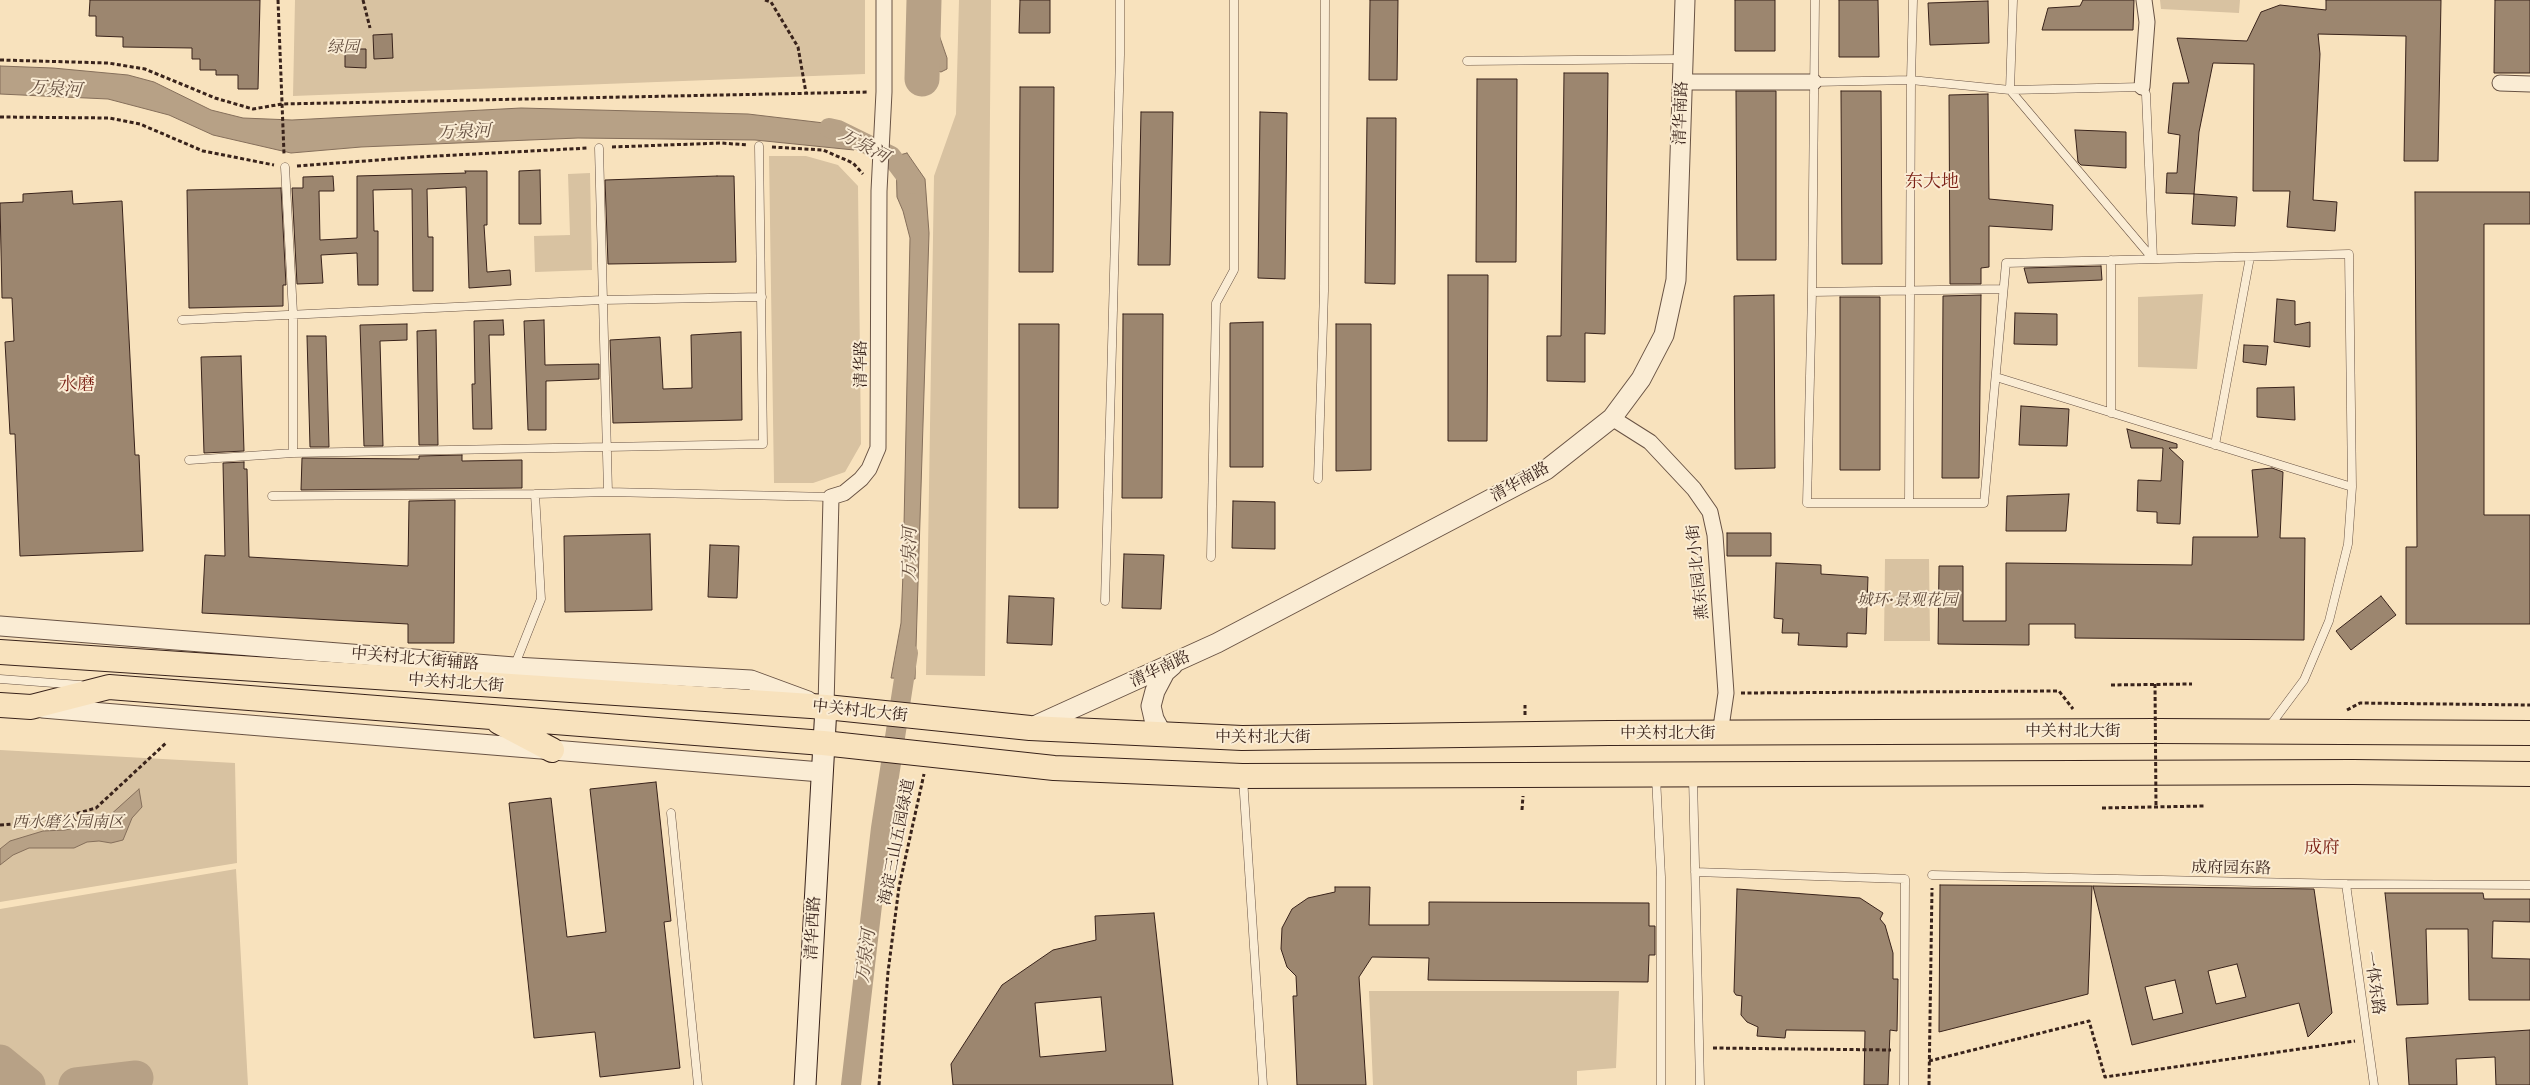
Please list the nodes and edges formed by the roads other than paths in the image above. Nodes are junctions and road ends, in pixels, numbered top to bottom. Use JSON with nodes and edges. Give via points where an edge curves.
{"nodes":[{"id":1,"x":884,"y":0,"type":"edge"},
{"id":2,"x":1120,"y":0,"type":"edge"},
{"id":3,"x":1234,"y":0,"type":"edge"},
{"id":4,"x":1325,"y":0,"type":"edge"},
{"id":5,"x":1685,"y":0,"type":"edge"},
{"id":6,"x":1815,"y":0,"type":"edge"},
{"id":7,"x":1913,"y":0,"type":"edge"},
{"id":8,"x":2013,"y":0,"type":"edge"},
{"id":9,"x":2144,"y":0,"type":"edge"},
{"id":10,"x":1683,"y":59,"type":"junction"},
{"id":11,"x":1467,"y":61,"type":"dead end"},
{"id":12,"x":1911,"y":80,"type":"junction"},
{"id":13,"x":1683,"y":82,"type":"junction"},
{"id":14,"x":1814,"y":82,"type":"junction"},
{"id":15,"x":2500,"y":83,"type":"dead end"},
{"id":16,"x":2530,"y":84,"type":"edge"},
{"id":17,"x":2142,"y":87,"type":"junction"},
{"id":18,"x":2010,"y":90,"type":"junction"},
{"id":19,"x":759,"y":146,"type":"dead end"},
{"id":20,"x":599,"y":148,"type":"dead end"},
{"id":21,"x":285,"y":167,"type":"road end"},
{"id":22,"x":2250,"y":257,"type":"junction"},
{"id":23,"x":2153,"y":259,"type":"junction"},
{"id":24,"x":2111,"y":260,"type":"junction"},
{"id":25,"x":2003,"y":289,"type":"junction"},
{"id":26,"x":1912,"y":291,"type":"junction"},
{"id":27,"x":1812,"y":292,"type":"junction"},
{"id":28,"x":762,"y":297,"type":"junction"},
{"id":29,"x":602,"y":300,"type":"junction"},
{"id":30,"x":293,"y":313,"type":"junction"},
{"id":31,"x":182,"y":320,"type":"dead end"},
{"id":32,"x":1996,"y":377,"type":"junction"},
{"id":33,"x":2110,"y":412,"type":"junction"},
{"id":34,"x":1612,"y":418,"type":"junction"},
{"id":35,"x":2215,"y":445,"type":"junction"},
{"id":36,"x":607,"y":447,"type":"junction"},
{"id":37,"x":294,"y":453,"type":"junction"},
{"id":38,"x":189,"y":460,"type":"dead end"},
{"id":39,"x":1318,"y":479,"type":"dead end"},
{"id":40,"x":2352,"y":487,"type":"junction"},
{"id":41,"x":608,"y":492,"type":"junction"},
{"id":42,"x":535,"y":494,"type":"junction"},
{"id":43,"x":272,"y":496,"type":"dead end"},
{"id":44,"x":832,"y":497,"type":"junction"},
{"id":45,"x":1909,"y":503,"type":"junction"},
{"id":46,"x":1211,"y":557,"type":"dead end"},
{"id":47,"x":1105,"y":601,"type":"dead end"},
{"id":48,"x":0,"y":626,"type":"edge"},
{"id":49,"x":0,"y":652,"type":"edge"},
{"id":50,"x":1180,"y":660,"type":"junction"},
{"id":51,"x":514,"y":667,"type":"junction"},
{"id":52,"x":0,"y":679,"type":"edge"},
{"id":53,"x":108,"y":687,"type":"junction"},
{"id":54,"x":0,"y":705,"type":"edge"},
{"id":55,"x":31,"y":707,"type":"junction"},
{"id":56,"x":826,"y":707,"type":"junction"},
{"id":57,"x":490,"y":717,"type":"junction"},
{"id":58,"x":1030,"y":728,"type":"junction"},
{"id":59,"x":2266,"y":731,"type":"junction"},
{"id":60,"x":2530,"y":733,"type":"edge"},
{"id":61,"x":1720,"y":734,"type":"junction"},
{"id":62,"x":1166,"y":735,"type":"junction"},
{"id":63,"x":823,"y":743,"type":"junction"},
{"id":64,"x":552,"y":750,"type":"junction"},
{"id":65,"x":821,"y":772,"type":"junction"},
{"id":66,"x":1656,"y":774,"type":"junction"},
{"id":67,"x":1693,"y":774,"type":"junction"},
{"id":68,"x":2530,"y":774,"type":"edge"},
{"id":69,"x":1242,"y":776,"type":"junction"},
{"id":70,"x":671,"y":813,"type":"dead end"},
{"id":71,"x":1695,"y":872,"type":"junction"},
{"id":72,"x":1932,"y":875,"type":"road end"},
{"id":73,"x":2346,"y":884,"type":"junction"},
{"id":74,"x":2530,"y":885,"type":"edge"},
{"id":75,"x":698,"y":1085,"type":"edge"},
{"id":76,"x":805,"y":1085,"type":"edge"},
{"id":77,"x":1263,"y":1085,"type":"edge"},
{"id":78,"x":1661,"y":1085,"type":"edge"},
{"id":79,"x":1700,"y":1085,"type":"edge"},
{"id":80,"x":1904,"y":1085,"type":"edge"},
{"id":81,"x":2374,"y":1085,"type":"edge"}],
"edges":[{"from":1,"to":44,"type":"street","name":"清华路","via":[[884,92],[878,191],[878,448],[861,480],[844,493]]},
{"from":2,"to":47,"type":"lane"},
{"from":3,"to":46,"type":"lane","via":[[1234,270],[1216,303]]},
{"from":4,"to":39,"type":"lane","via":[[1324,291]]},
{"from":5,"to":10,"type":"street","name":"清华南路"},
{"from":6,"to":14,"type":"lane"},
{"from":7,"to":12,"type":"lane"},
{"from":8,"to":18,"type":"lane"},
{"from":9,"to":17,"type":"street","via":[[2148,22]]},
{"from":10,"to":11,"type":"lane"},
{"from":10,"to":13,"type":"street","name":"清华南路"},
{"from":12,"to":14,"type":"lane"},
{"from":12,"to":18,"type":"lane"},
{"from":12,"to":26,"type":"lane"},
{"from":13,"to":14,"type":"street"},
{"from":13,"to":34,"type":"street","name":"清华南路","via":[[1674,289],[1664,336],[1641,379]]},
{"from":14,"to":27,"type":"lane"},
{"from":15,"to":16,"type":"street"},
{"from":17,"to":18,"type":"lane"},
{"from":17,"to":23,"type":"lane","via":[[2146,94]]},
{"from":18,"to":23,"type":"lane"},
{"from":19,"to":28,"type":"lane"},
{"from":20,"to":29,"type":"lane"},
{"from":21,"to":30,"type":"lane"},
{"from":22,"to":23,"type":"lane"},
{"from":22,"to":35,"type":"lane"},
{"from":22,"to":40,"type":"lane","via":[[2348,254]]},
{"from":23,"to":24,"type":"lane"},
{"from":24,"to":25,"type":"lane","via":[[2006,263]]},
{"from":24,"to":33,"type":"lane"},
{"from":25,"to":26,"type":"lane"},
{"from":25,"to":32,"type":"lane"},
{"from":26,"to":27,"type":"lane"},
{"from":26,"to":45,"type":"lane"},
{"from":27,"to":45,"type":"lane","via":[[1807,503]]},
{"from":28,"to":29,"type":"lane"},
{"from":28,"to":36,"type":"lane","via":[[763,444]]},
{"from":29,"to":30,"type":"lane"},
{"from":29,"to":36,"type":"lane"},
{"from":30,"to":31,"type":"lane"},
{"from":30,"to":37,"type":"lane"},
{"from":32,"to":33,"type":"lane"},
{"from":32,"to":45,"type":"lane","via":[[1984,503]]},
{"from":33,"to":35,"type":"lane"},
{"from":34,"to":50,"type":"street","name":"清华南路","via":[[1546,470]]},
{"from":34,"to":61,"type":"street","name":"燕东园北小街","via":[[1650,442],[1694,489],[1710,512],[1715,535],[1726,693]]},
{"from":35,"to":40,"type":"lane"},
{"from":36,"to":37,"type":"lane"},
{"from":36,"to":41,"type":"lane"},
{"from":37,"to":38,"type":"lane"},
{"from":40,"to":59,"type":"lane","via":[[2348,544],[2329,621],[2304,680]]},
{"from":41,"to":42,"type":"lane"},
{"from":41,"to":44,"type":"lane"},
{"from":42,"to":43,"type":"lane"},
{"from":42,"to":51,"type":"lane","via":[[541,599]]},
{"from":44,"to":56,"type":"street"},
{"from":48,"to":51,"type":"street","name":"中关村北大街辅路"},
{"from":49,"to":56,"type":"main road","name":"中关村北大街"},
{"from":50,"to":58,"type":"street","name":"清华南路"},
{"from":50,"to":62,"type":"street","via":[[1165,672],[1155,691],[1152,706],[1157,725]]},
{"from":51,"to":56,"type":"street","name":"中关村北大街辅路","via":[[751,680]]},
{"from":52,"to":53,"type":"lane","name":"中关村北大街"},
{"from":53,"to":55,"type":"main road","name":"中关村北大街"},
{"from":53,"to":57,"type":"main road","name":"中关村北大街"},
{"from":54,"to":55,"type":"main road","name":"中关村北大街"},
{"from":55,"to":64,"type":"street"},
{"from":56,"to":58,"type":"main road","name":"中关村北大街"},
{"from":56,"to":63,"type":"main road","name":"清华西路"},
{"from":57,"to":63,"type":"main road","name":"中关村北大街"},
{"from":57,"to":64,"type":"main road"},
{"from":58,"to":62,"type":"main road","name":"中关村北大街"},
{"from":59,"to":60,"type":"main road","name":"中关村北大街"},
{"from":59,"to":61,"type":"main road","name":"中关村北大街"},
{"from":61,"to":62,"type":"main road","name":"中关村北大街","via":[[1242,738]]},
{"from":63,"to":65,"type":"main road","name":"清华西路"},
{"from":63,"to":69,"type":"main road","name":"中关村北大街","via":[[1054,768]]},
{"from":64,"to":65,"type":"street"},
{"from":65,"to":76,"type":"main road","name":"清华西路"},
{"from":66,"to":67,"type":"main road","name":"中关村北大街"},
{"from":66,"to":69,"type":"main road","name":"中关村北大街"},
{"from":66,"to":78,"type":"lane","via":[[1661,877]]},
{"from":67,"to":68,"type":"main road","name":"中关村北大街"},
{"from":67,"to":71,"type":"lane"},
{"from":69,"to":77,"type":"lane"},
{"from":70,"to":75,"type":"lane"},
{"from":71,"to":79,"type":"lane"},
{"from":71,"to":80,"type":"lane","via":[[1905,879]]},
{"from":72,"to":73,"type":"lane","name":"成府园东路"},
{"from":73,"to":74,"type":"lane","name":"成府园东路"},
{"from":73,"to":81,"type":"lane","name":"一体东路"}]}
